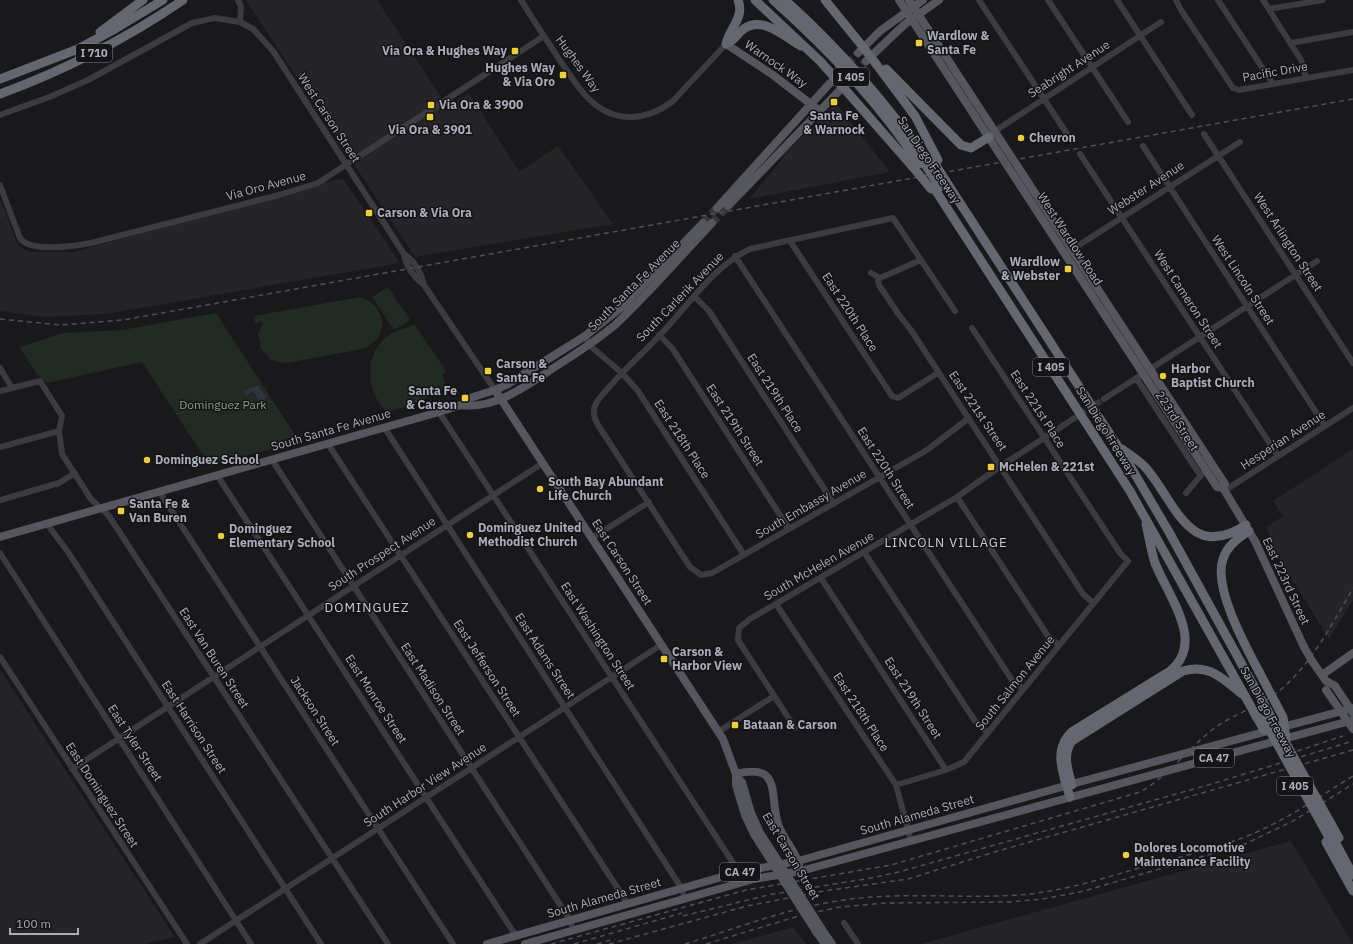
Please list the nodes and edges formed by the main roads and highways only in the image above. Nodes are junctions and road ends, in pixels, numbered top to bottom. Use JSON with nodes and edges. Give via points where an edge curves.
{"nodes":[{"id":1,"x":143,"y":0,"type":"edge"},
{"id":2,"x":164,"y":0,"type":"edge"},
{"id":3,"x":184,"y":0,"type":"edge"},
{"id":4,"x":738,"y":0,"type":"edge"},
{"id":5,"x":755,"y":0,"type":"edge"},
{"id":6,"x":773,"y":0,"type":"edge"},
{"id":7,"x":780,"y":0,"type":"edge"},
{"id":8,"x":785,"y":0,"type":"edge"},
{"id":9,"x":793,"y":0,"type":"edge"},
{"id":10,"x":826,"y":0,"type":"edge"},
{"id":11,"x":831,"y":0,"type":"edge"},
{"id":12,"x":897,"y":0,"type":"edge"},
{"id":13,"x":923,"y":0,"type":"edge"},
{"id":14,"x":939,"y":0,"type":"edge"},
{"id":15,"x":909,"y":6,"type":"edge"},
{"id":16,"x":915,"y":17,"type":"junction"},
{"id":17,"x":845,"y":24,"type":"junction"},
{"id":18,"x":890,"y":24,"type":"junction"},
{"id":19,"x":726,"y":44,"type":"junction"},
{"id":20,"x":78,"y":49,"type":"junction"},
{"id":21,"x":860,"y":50,"type":"junction"},
{"id":22,"x":814,"y":54,"type":"junction"},
{"id":23,"x":866,"y":61,"type":"tunnel mouth"},
{"id":24,"x":885,"y":71,"type":"junction"},
{"id":25,"x":0,"y":79,"type":"edge"},
{"id":26,"x":830,"y":83,"type":"tunnel mouth"},
{"id":27,"x":838,"y":92,"type":"tunnel mouth"},
{"id":28,"x":0,"y":94,"type":"edge"},
{"id":29,"x":812,"y":105,"type":"junction"},
{"id":30,"x":820,"y":111,"type":"junction"},
{"id":31,"x":992,"y":134,"type":"junction"},
{"id":32,"x":925,"y":163,"type":"junction"},
{"id":33,"x":942,"y":187,"type":"junction"},
{"id":34,"x":728,"y":206,"type":"tunnel mouth"},
{"id":35,"x":717,"y":208,"type":"tunnel mouth"},
{"id":36,"x":703,"y":223,"type":"tunnel mouth"},
{"id":37,"x":712,"y":223,"type":"tunnel mouth"},
{"id":38,"x":1143,"y":374,"type":"junction"},
{"id":39,"x":495,"y":390,"type":"junction"},
{"id":40,"x":500,"y":399,"type":"junction"},
{"id":41,"x":461,"y":405,"type":"junction"},
{"id":42,"x":1118,"y":446,"type":"junction"},
{"id":43,"x":1126,"y":459,"type":"junction"},
{"id":44,"x":1223,"y":489,"type":"junction"},
{"id":45,"x":1138,"y":503,"type":"junction"},
{"id":46,"x":1144,"y":515,"type":"junction"},
{"id":47,"x":1247,"y":528,"type":"junction"},
{"id":48,"x":0,"y":537,"type":"edge"},
{"id":49,"x":1353,"y":653,"type":"edge"},
{"id":50,"x":1324,"y":678,"type":"junction"},
{"id":51,"x":1251,"y":693,"type":"junction"},
{"id":52,"x":1353,"y":708,"type":"edge"},
{"id":53,"x":1353,"y":713,"type":"edge"},
{"id":54,"x":1353,"y":720,"type":"edge"},
{"id":55,"x":1353,"y":729,"type":"edge"},
{"id":56,"x":1287,"y":746,"type":"junction"},
{"id":57,"x":737,"y":776,"type":"junction"},
{"id":58,"x":1069,"y":785,"type":"junction"},
{"id":59,"x":1072,"y":797,"type":"junction"},
{"id":60,"x":1332,"y":840,"type":"junction"},
{"id":61,"x":798,"y":861,"type":"junction"},
{"id":62,"x":1353,"y":864,"type":"edge"},
{"id":63,"x":801,"y":871,"type":"junction"},
{"id":64,"x":1353,"y":875,"type":"edge"},
{"id":65,"x":1353,"y":881,"type":"edge"},
{"id":66,"x":1353,"y":891,"type":"edge"},
{"id":67,"x":820,"y":932,"type":"junction"},
{"id":68,"x":487,"y":944,"type":"edge"},
{"id":69,"x":525,"y":944,"type":"edge"},
{"id":70,"x":825,"y":944,"type":"edge"},
{"id":71,"x":832,"y":944,"type":"edge"}],
"edges":[{"from":1,"to":20,"type":"highway"},
{"from":2,"to":20,"type":"highway","number":"I 710"},
{"from":3,"to":28,"type":"highway","number":"I 710","via":[[102,49]]},
{"from":4,"to":19,"type":"highway","via":[[739,18]]},
{"from":5,"to":22,"type":"highway"},
{"from":6,"to":32,"type":"highway","name":"San Diego Freeway","number":"I 405","via":[[838,63]]},
{"from":7,"to":32,"type":"highway","via":[[820,37],[874,96]]},
{"from":8,"to":32,"type":"highway","via":[[823,35],[882,100]]},
{"from":9,"to":32,"type":"highway","name":"San Diego Freeway","number":"I 405","via":[[837,42],[872,81]]},
{"from":10,"to":17,"type":"highway"},
{"from":11,"to":17,"type":"highway"},
{"from":12,"to":15,"type":"main road","name":"West Wardlow Road"},
{"from":12,"to":18,"type":"main road","via":[[896,11]]},
{"from":13,"to":15,"type":"main road"},
{"from":14,"to":16,"type":"main road"},
{"from":15,"to":16,"type":"main road","name":"West Wardlow Road"},
{"from":15,"to":18,"type":"main road"},
{"from":16,"to":23,"type":"main road"},
{"from":16,"to":31,"type":"main road","name":"West Wardlow Road"},
{"from":17,"to":21,"type":"highway"},
{"from":18,"to":21,"type":"main road"},
{"from":19,"to":22,"type":"highway","via":[[734,41],[747,26],[760,24]]},
{"from":19,"to":29,"type":"main road","name":"Warnock Way"},
{"from":20,"to":25,"type":"highway","number":"I 710"},
{"from":21,"to":24,"type":"highway","bridge":true},
{"from":22,"to":32,"type":"highway"},
{"from":24,"to":31,"type":"highway","via":[[961,145],[972,148]]},
{"from":24,"to":32,"type":"highway","via":[[915,116]]},
{"from":26,"to":29,"type":"main road"},
{"from":27,"to":30,"type":"main road"},
{"from":29,"to":30,"type":"main road","name":"Warnock Way"},
{"from":29,"to":35,"type":"main road"},
{"from":30,"to":34,"type":"main road"},
{"from":31,"to":38,"type":"main road","name":"West Wardlow Road","via":[[1068,251]]},
{"from":32,"to":33,"type":"highway","bridge":true},
{"from":32,"to":33,"type":"highway","name":"San Diego Freeway","number":"I 405","bridge":true},
{"from":33,"to":42,"type":"highway","name":"San Diego Freeway","number":"I 405","via":[[957,198]]},
{"from":33,"to":43,"type":"highway","via":[[1115,450]]},
{"from":33,"to":45,"type":"highway","via":[[1125,473],[1134,488]]},
{"from":33,"to":45,"type":"highway","name":"San Diego Freeway","number":"I 405","via":[[945,205]]},
{"from":36,"to":39,"type":"main road","name":"South Santa Fe Avenue","via":[[624,306],[585,336]]},
{"from":37,"to":40,"type":"main road","name":"South Santa Fe Avenue","via":[[615,324],[589,345],[532,382]]},
{"from":38,"to":44,"type":"main road","name":"West Wardlow Road","via":[[1204,473],[1217,487]]},
{"from":38,"to":44,"type":"main road","name":"West Wardlow Road","via":[[1225,484]]},
{"from":39,"to":40,"type":"main road","name":"East Carson Street"},
{"from":39,"to":41,"type":"main road","name":"South Santa Fe Avenue","via":[[470,398]]},
{"from":40,"to":41,"type":"main road","name":"South Santa Fe Avenue","via":[[472,407]]},
{"from":40,"to":57,"type":"main road","name":"East Carson Street","via":[[718,732],[727,747]]},
{"from":41,"to":48,"type":"main road","name":"South Santa Fe Avenue"},
{"from":42,"to":43,"type":"highway","name":"San Diego Freeway","number":"I 405"},
{"from":42,"to":47,"type":"highway","via":[[1146,467],[1192,530],[1210,537],[1219,537]]},
{"from":43,"to":51,"type":"highway","name":"San Diego Freeway","number":"I 405","via":[[1247,672]]},
{"from":44,"to":47,"type":"main road","name":"East 223rd Street"},
{"from":45,"to":46,"type":"highway","name":"San Diego Freeway","number":"I 405"},
{"from":46,"to":51,"type":"highway","name":"San Diego Freeway","number":"I 405","via":[[1232,673]]},
{"from":46,"to":58,"type":"highway","via":[[1155,562],[1184,630],[1185,652],[1179,663],[1170,671],[1068,735],[1062,743],[1060,756]]},
{"from":47,"to":50,"type":"main road","name":"East 223rd Street","bridge":true,"via":[[1304,647]]},
{"from":47,"to":56,"type":"highway","bridge":true,"via":[[1226,551],[1221,565],[1221,579],[1232,615],[1283,717]]},
{"from":49,"to":50,"type":"main road"},
{"from":50,"to":53,"type":"main road","name":"East 223rd Street","bridge":true,"via":[[1335,686]]},
{"from":50,"to":55,"type":"main road","bridge":true,"via":[[1326,690]]},
{"from":51,"to":56,"type":"highway","name":"San Diego Freeway","number":"I 405","bridge":true},
{"from":51,"to":58,"type":"highway","via":[[1208,670],[1196,668],[1183,672],[1076,738],[1068,746],[1066,755]]},
{"from":51,"to":60,"type":"highway"},
{"from":51,"to":60,"type":"highway","name":"San Diego Freeway","number":"I 405","bridge":true,"via":[[1256,716],[1264,722]]},
{"from":52,"to":58,"type":"main road","name":"South Alameda Street","number":"CA 47"},
{"from":54,"to":59,"type":"main road","name":"South Alameda Street","number":"CA 47"},
{"from":56,"to":60,"type":"highway","name":"San Diego Freeway","number":"I 405","bridge":true},
{"from":57,"to":61,"type":"main road","via":[[756,770],[768,777],[778,823]]},
{"from":57,"to":67,"type":"main road","name":"East Carson Street","bridge":true,"via":[[742,782],[757,834]]},
{"from":58,"to":59,"type":"highway"},
{"from":58,"to":61,"type":"main road","name":"South Alameda Street","number":"CA 47"},
{"from":59,"to":63,"type":"main road","name":"South Alameda Street","number":"CA 47"},
{"from":60,"to":62,"type":"highway","name":"San Diego Freeway","number":"I 405"},
{"from":60,"to":64,"type":"highway"},
{"from":60,"to":65,"type":"highway"},
{"from":60,"to":66,"type":"highway","name":"San Diego Freeway","number":"I 405"},
{"from":61,"to":63,"type":"main road"},
{"from":61,"to":68,"type":"main road","name":"South Alameda Street","number":"CA 47","via":[[739,872]]},
{"from":63,"to":69,"type":"main road","name":"South Alameda Street","number":"CA 47","via":[[754,879]]},
{"from":67,"to":70,"type":"main road","name":"East Carson Street"},
{"from":67,"to":71,"type":"main road","name":"East Carson Street"}]}
